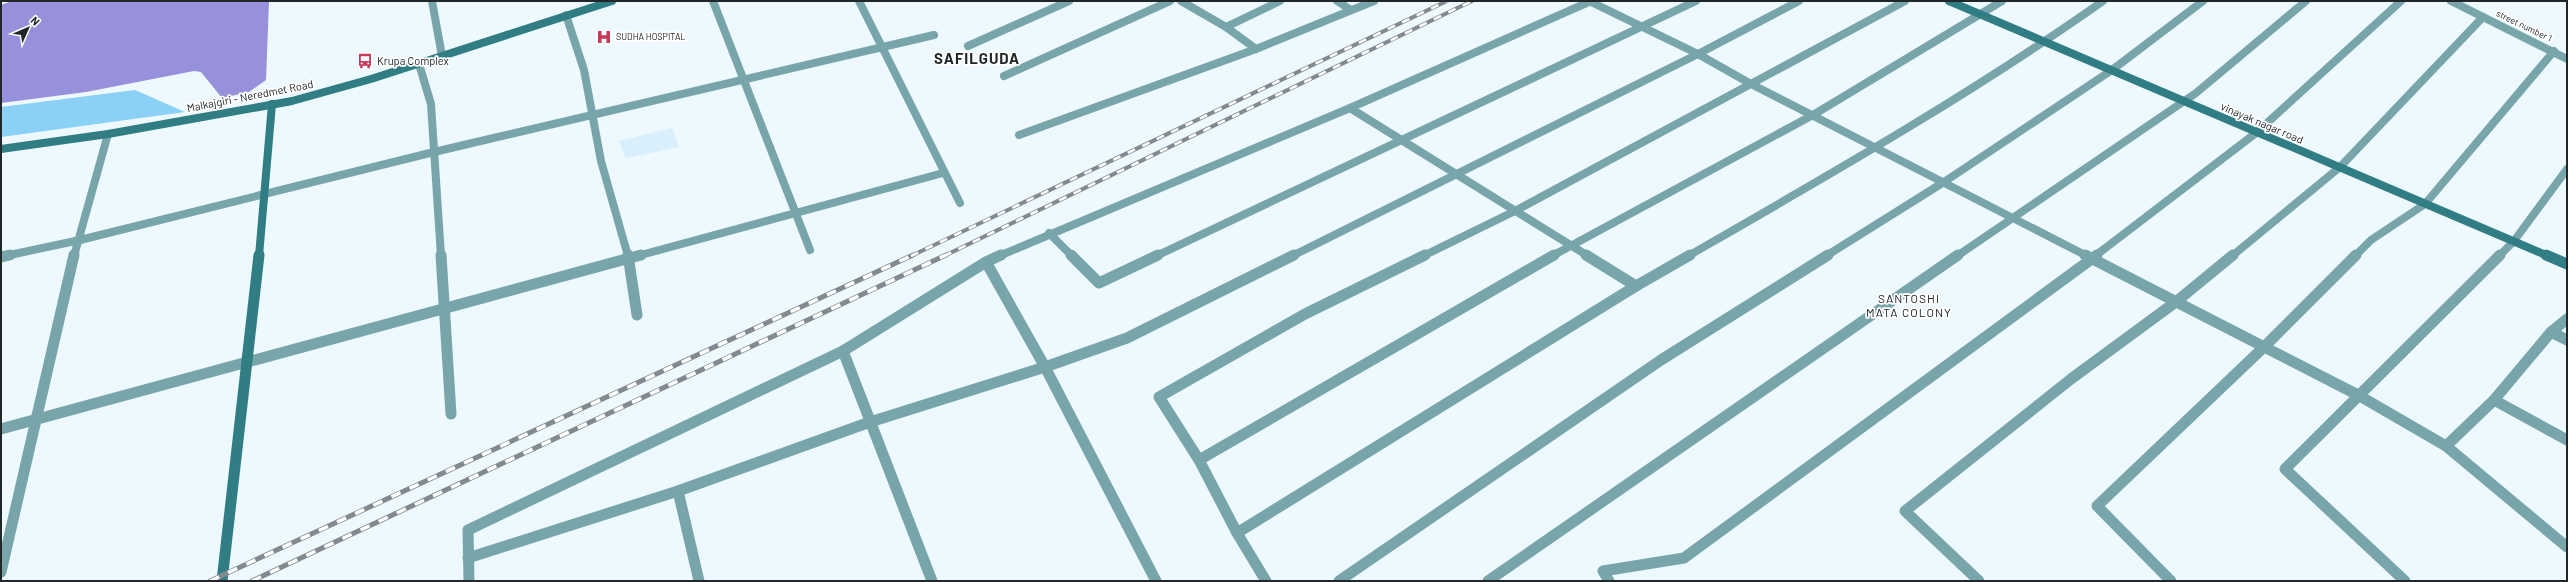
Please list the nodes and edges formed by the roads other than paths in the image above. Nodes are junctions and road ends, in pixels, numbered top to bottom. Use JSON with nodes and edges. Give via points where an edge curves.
{"nodes":[{"id":1,"x":432,"y":1,"type":"edge"},
{"id":2,"x":612,"y":1,"type":"edge"},
{"id":3,"x":713,"y":1,"type":"edge"},
{"id":4,"x":859,"y":1,"type":"edge"},
{"id":5,"x":1068,"y":1,"type":"edge"},
{"id":6,"x":1170,"y":1,"type":"edge"},
{"id":7,"x":1181,"y":1,"type":"edge"},
{"id":8,"x":1199,"y":1,"type":"edge"},
{"id":9,"x":1280,"y":1,"type":"edge"},
{"id":10,"x":1337,"y":1,"type":"edge"},
{"id":11,"x":1374,"y":1,"type":"edge"},
{"id":12,"x":1590,"y":1,"type":"edge"},
{"id":13,"x":1696,"y":1,"type":"edge"},
{"id":14,"x":1799,"y":1,"type":"edge"},
{"id":15,"x":1905,"y":1,"type":"edge"},
{"id":16,"x":1949,"y":1,"type":"edge"},
{"id":17,"x":2002,"y":1,"type":"edge"},
{"id":18,"x":2102,"y":1,"type":"edge"},
{"id":19,"x":2203,"y":1,"type":"edge"},
{"id":20,"x":2306,"y":1,"type":"edge"},
{"id":21,"x":2401,"y":1,"type":"edge"},
{"id":22,"x":2451,"y":1,"type":"edge"},
{"id":23,"x":1188,"y":6,"type":"junction"},
{"id":24,"x":1351,"y":10,"type":"junction"},
{"id":25,"x":1981,"y":14,"type":"junction"},
{"id":26,"x":566,"y":16,"type":"junction"},
{"id":27,"x":2483,"y":16,"type":"junction"},
{"id":28,"x":1226,"y":27,"type":"junction"},
{"id":29,"x":1642,"y":28,"type":"junction"},
{"id":30,"x":934,"y":35,"type":"dead end"},
{"id":31,"x":2045,"y":42,"type":"junction"},
{"id":32,"x":968,"y":46,"type":"dead end"},
{"id":33,"x":881,"y":48,"type":"junction"},
{"id":34,"x":1256,"y":49,"type":"junction"},
{"id":35,"x":2554,"y":51,"type":"junction"},
{"id":36,"x":1698,"y":54,"type":"junction"},
{"id":37,"x":442,"y":56,"type":"junction"},
{"id":38,"x":2567,"y":59,"type":"edge"},
{"id":39,"x":419,"y":64,"type":"junction"},
{"id":40,"x":2112,"y":70,"type":"junction"},
{"id":41,"x":1004,"y":76,"type":"dead end"},
{"id":42,"x":745,"y":80,"type":"junction"},
{"id":43,"x":1751,"y":84,"type":"junction"},
{"id":44,"x":2183,"y":101,"type":"junction"},
{"id":45,"x":272,"y":104,"type":"junction"},
{"id":46,"x":1350,"y":108,"type":"junction"},
{"id":47,"x":592,"y":115,"type":"junction"},
{"id":48,"x":1813,"y":115,"type":"junction"},
{"id":49,"x":2256,"y":132,"type":"junction"},
{"id":50,"x":108,"y":134,"type":"junction"},
{"id":51,"x":1019,"y":135,"type":"dead end"},
{"id":52,"x":1400,"y":141,"type":"junction"},
{"id":53,"x":1878,"y":147,"type":"junction"},
{"id":54,"x":1,"y":149,"type":"edge"},
{"id":55,"x":434,"y":152,"type":"junction"},
{"id":56,"x":2340,"y":167,"type":"junction"},
{"id":57,"x":2567,"y":169,"type":"edge"},
{"id":58,"x":943,"y":173,"type":"junction"},
{"id":59,"x":1455,"y":175,"type":"junction"},
{"id":60,"x":1944,"y":182,"type":"junction"},
{"id":61,"x":266,"y":194,"type":"junction"},
{"id":62,"x":960,"y":203,"type":"dead end"},
{"id":63,"x":2426,"y":204,"type":"junction"},
{"id":64,"x":1515,"y":211,"type":"junction"},
{"id":65,"x":796,"y":214,"type":"junction"},
{"id":66,"x":2014,"y":218,"type":"junction"},
{"id":67,"x":1049,"y":233,"type":"junction"},
{"id":68,"x":80,"y":240,"type":"junction"},
{"id":69,"x":2514,"y":241,"type":"junction"},
{"id":70,"x":1571,"y":245,"type":"junction"},
{"id":71,"x":810,"y":250,"type":"dead end"},
{"id":72,"x":1,"y":257,"type":"edge"},
{"id":73,"x":2093,"y":258,"type":"junction"},
{"id":74,"x":629,"y":260,"type":"junction"},
{"id":75,"x":986,"y":262,"type":"junction"},
{"id":76,"x":2567,"y":264,"type":"edge"},
{"id":77,"x":1636,"y":286,"type":"junction"},
{"id":78,"x":2177,"y":301,"type":"junction"},
{"id":79,"x":445,"y":309,"type":"junction"},
{"id":80,"x":637,"y":315,"type":"dead end"},
{"id":81,"x":2567,"y":319,"type":"edge"},
{"id":82,"x":2551,"y":332,"type":"junction"},
{"id":83,"x":2567,"y":340,"type":"edge"},
{"id":84,"x":2264,"y":347,"type":"junction"},
{"id":85,"x":842,"y":350,"type":"junction"},
{"id":86,"x":249,"y":361,"type":"junction"},
{"id":87,"x":1046,"y":367,"type":"junction"},
{"id":88,"x":2358,"y":395,"type":"junction"},
{"id":89,"x":2494,"y":400,"type":"junction"},
{"id":90,"x":451,"y":414,"type":"dead end"},
{"id":91,"x":34,"y":420,"type":"junction"},
{"id":92,"x":870,"y":422,"type":"junction"},
{"id":93,"x":1,"y":429,"type":"edge"},
{"id":94,"x":2567,"y":440,"type":"edge"},
{"id":95,"x":2446,"y":446,"type":"junction"},
{"id":96,"x":1199,"y":460,"type":"junction"},
{"id":97,"x":678,"y":491,"type":"junction"},
{"id":98,"x":1237,"y":533,"type":"junction"},
{"id":99,"x":2567,"y":547,"type":"edge"},
{"id":100,"x":468,"y":558,"type":"junction"},
{"id":101,"x":1,"y":572,"type":"edge"},
{"id":102,"x":222,"y":581,"type":"edge"},
{"id":103,"x":469,"y":581,"type":"edge"},
{"id":104,"x":699,"y":581,"type":"edge"},
{"id":105,"x":932,"y":581,"type":"edge"},
{"id":106,"x":1156,"y":581,"type":"edge"},
{"id":107,"x":1266,"y":581,"type":"edge"},
{"id":108,"x":1339,"y":581,"type":"edge"},
{"id":109,"x":1488,"y":581,"type":"edge"},
{"id":110,"x":1609,"y":581,"type":"edge"},
{"id":111,"x":1979,"y":581,"type":"edge"},
{"id":112,"x":2171,"y":581,"type":"edge"},
{"id":113,"x":2405,"y":581,"type":"edge"}],
"edges":[{"from":1,"to":37,"type":"street"},
{"from":2,"to":26,"type":"street","name":"Malkajgiri - Neredmet Road"},
{"from":3,"to":42,"type":"street"},
{"from":4,"to":33,"type":"street"},
{"from":5,"to":32,"type":"street"},
{"from":6,"to":41,"type":"street"},
{"from":7,"to":23,"type":"street"},
{"from":8,"to":23,"type":"street"},
{"from":9,"to":28,"type":"street"},
{"from":10,"to":24,"type":"street"},
{"from":11,"to":24,"type":"street"},
{"from":12,"to":29,"type":"street"},
{"from":12,"to":46,"type":"street"},
{"from":13,"to":29,"type":"street"},
{"from":14,"to":36,"type":"street"},
{"from":15,"to":43,"type":"street"},
{"from":16,"to":25,"type":"street","name":"vinayak nagar road"},
{"from":17,"to":25,"type":"street"},
{"from":18,"to":31,"type":"street"},
{"from":19,"to":40,"type":"street"},
{"from":20,"to":44,"type":"street"},
{"from":21,"to":49,"type":"street"},
{"from":22,"to":27,"type":"street","name":"street number 1"},
{"from":23,"to":28,"type":"street"},
{"from":24,"to":34,"type":"street"},
{"from":25,"to":31,"type":"street","name":"vinayak nagar road"},
{"from":25,"to":48,"type":"street"},
{"from":26,"to":37,"type":"street","name":"Malkajgiri - Neredmet Road"},
{"from":26,"to":47,"type":"street","via":[[584,70]]},
{"from":27,"to":35,"type":"street","name":"street number 1"},
{"from":27,"to":56,"type":"street"},
{"from":28,"to":34,"type":"street"},
{"from":29,"to":36,"type":"street"},
{"from":29,"to":52,"type":"street"},
{"from":30,"to":33,"type":"street"},
{"from":31,"to":40,"type":"street","name":"vinayak nagar road"},
{"from":31,"to":53,"type":"street"},
{"from":33,"to":42,"type":"street"},
{"from":33,"to":58,"type":"street"},
{"from":34,"to":51,"type":"street"},
{"from":35,"to":38,"type":"street","name":"street number 1"},
{"from":35,"to":63,"type":"street"},
{"from":36,"to":43,"type":"street"},
{"from":36,"to":59,"type":"street"},
{"from":37,"to":39,"type":"street","name":"Malkajgiri - Neredmet Road"},
{"from":39,"to":45,"type":"street","name":"Malkajgiri - Neredmet Road","via":[[324,92]]},
{"from":39,"to":55,"type":"street","via":[[431,104]]},
{"from":40,"to":44,"type":"street","name":"vinayak nagar road"},
{"from":40,"to":60,"type":"street"},
{"from":42,"to":47,"type":"street"},
{"from":42,"to":65,"type":"street"},
{"from":43,"to":48,"type":"street"},
{"from":43,"to":64,"type":"street"},
{"from":44,"to":49,"type":"street","name":"vinayak nagar road"},
{"from":44,"to":66,"type":"street"},
{"from":45,"to":50,"type":"street","name":"Malkajgiri - Neredmet Road"},
{"from":45,"to":61,"type":"street"},
{"from":46,"to":52,"type":"street"},
{"from":46,"to":67,"type":"street"},
{"from":47,"to":55,"type":"street"},
{"from":47,"to":74,"type":"street","via":[[601,161]]},
{"from":48,"to":53,"type":"street"},
{"from":48,"to":70,"type":"street"},
{"from":49,"to":56,"type":"street","name":"vinayak nagar road"},
{"from":49,"to":73,"type":"street"},
{"from":50,"to":54,"type":"street","name":"Malkajgiri - Neredmet Road"},
{"from":50,"to":68,"type":"street"},
{"from":52,"to":59,"type":"street"},
{"from":52,"to":67,"type":"street","via":[[1099,283]]},
{"from":53,"to":60,"type":"street"},
{"from":53,"to":77,"type":"street"},
{"from":55,"to":61,"type":"street"},
{"from":55,"to":79,"type":"street"},
{"from":56,"to":63,"type":"street","name":"vinayak nagar road"},
{"from":56,"to":78,"type":"street"},
{"from":57,"to":69,"type":"street"},
{"from":58,"to":62,"type":"street"},
{"from":58,"to":65,"type":"street"},
{"from":59,"to":64,"type":"street"},
{"from":59,"to":87,"type":"street","via":[[1127,338]]},
{"from":60,"to":66,"type":"street"},
{"from":60,"to":108,"type":"street","via":[[1661,360]]},
{"from":61,"to":68,"type":"street"},
{"from":61,"to":86,"type":"street"},
{"from":63,"to":69,"type":"street","name":"vinayak nagar road"},
{"from":63,"to":84,"type":"street","via":[[2371,240]]},
{"from":64,"to":70,"type":"street"},
{"from":64,"to":96,"type":"street","via":[[1305,314],[1159,397]]},
{"from":65,"to":71,"type":"street"},
{"from":65,"to":74,"type":"street"},
{"from":66,"to":73,"type":"street"},
{"from":66,"to":109,"type":"street"},
{"from":67,"to":75,"type":"street"},
{"from":68,"to":72,"type":"street"},
{"from":68,"to":91,"type":"street","via":[[69,273]]},
{"from":69,"to":76,"type":"street","name":"vinayak nagar road"},
{"from":69,"to":88,"type":"street"},
{"from":70,"to":77,"type":"street"},
{"from":70,"to":96,"type":"street"},
{"from":73,"to":78,"type":"street"},
{"from":73,"to":110,"type":"street","via":[[1684,558],[1603,571]]},
{"from":74,"to":79,"type":"street"},
{"from":74,"to":80,"type":"street"},
{"from":75,"to":85,"type":"street"},
{"from":75,"to":87,"type":"street"},
{"from":77,"to":98,"type":"street"},
{"from":78,"to":84,"type":"street"},
{"from":78,"to":111,"type":"street","via":[[2071,379],[1905,511]]},
{"from":79,"to":86,"type":"street"},
{"from":79,"to":90,"type":"street"},
{"from":81,"to":82,"type":"street"},
{"from":82,"to":83,"type":"street"},
{"from":82,"to":89,"type":"street"},
{"from":84,"to":88,"type":"street"},
{"from":84,"to":112,"type":"street","via":[[2097,506]]},
{"from":85,"to":92,"type":"street"},
{"from":85,"to":100,"type":"street","via":[[468,530]]},
{"from":86,"to":91,"type":"street"},
{"from":86,"to":102,"type":"street"},
{"from":87,"to":92,"type":"street"},
{"from":87,"to":106,"type":"street"},
{"from":88,"to":95,"type":"street"},
{"from":88,"to":113,"type":"street","via":[[2285,469]]},
{"from":89,"to":94,"type":"street"},
{"from":89,"to":95,"type":"street"},
{"from":91,"to":93,"type":"street"},
{"from":91,"to":101,"type":"street"},
{"from":92,"to":97,"type":"street"},
{"from":92,"to":105,"type":"street"},
{"from":95,"to":99,"type":"street"},
{"from":96,"to":98,"type":"street"},
{"from":97,"to":100,"type":"street"},
{"from":97,"to":104,"type":"street"},
{"from":98,"to":107,"type":"street"},
{"from":100,"to":103,"type":"street"}]}
